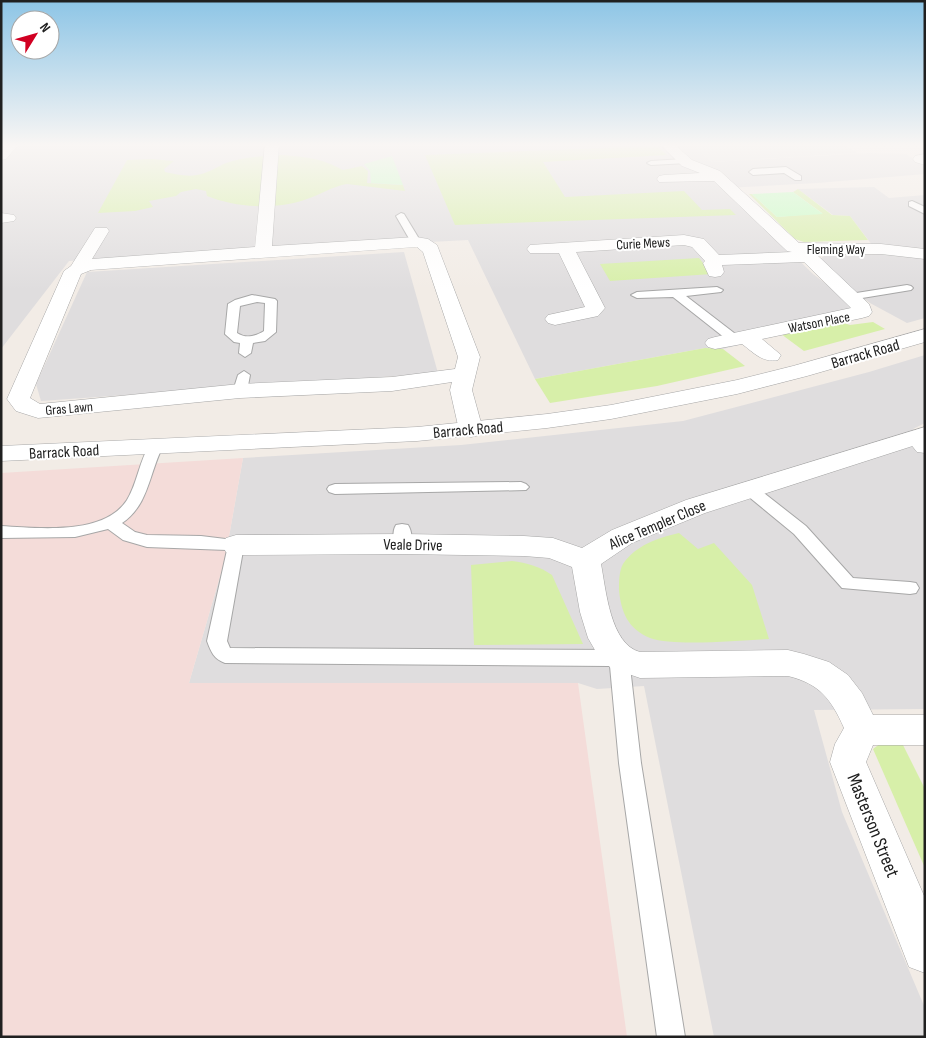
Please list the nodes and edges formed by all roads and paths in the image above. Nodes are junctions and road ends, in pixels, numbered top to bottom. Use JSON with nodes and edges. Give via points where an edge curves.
{"nodes":[{"id":1,"x":268,"y":192,"type":"edge"},
{"id":2,"x":737,"y":192,"type":"edge"},
{"id":3,"x":912,"y":204,"type":"dead end"},
{"id":4,"x":925,"y":211,"type":"edge"},
{"id":5,"x":401,"y":216,"type":"dead end"},
{"id":6,"x":101,"y":231,"type":"dead end"},
{"id":7,"x":416,"y":242,"type":"junction"},
{"id":8,"x":565,"y":248,"type":"junction"},
{"id":9,"x":536,"y":249,"type":"dead end"},
{"id":10,"x":262,"y":252,"type":"junction"},
{"id":11,"x":803,"y":253,"type":"junction"},
{"id":12,"x":925,"y":254,"type":"edge"},
{"id":13,"x":78,"y":268,"type":"junction"},
{"id":14,"x":907,"y":288,"type":"dead end"},
{"id":15,"x":717,"y":290,"type":"dead end"},
{"id":16,"x":676,"y":294,"type":"junction"},
{"id":17,"x":637,"y":295,"type":"dead end"},
{"id":18,"x":850,"y":297,"type":"junction"},
{"id":19,"x":555,"y":319,"type":"dead end"},
{"id":20,"x":925,"y":335,"type":"edge"},
{"id":21,"x":247,"y":340,"type":"dead end"},
{"id":22,"x":731,"y":340,"type":"junction"},
{"id":23,"x":246,"y":353,"type":"dead end"},
{"id":24,"x":770,"y":355,"type":"dead end"},
{"id":25,"x":464,"y":374,"type":"junction"},
{"id":26,"x":471,"y":430,"type":"junction"},
{"id":27,"x":922,"y":439,"type":"edge"},
{"id":28,"x":156,"y":446,"type":"junction"},
{"id":29,"x":1,"y":454,"type":"edge"},
{"id":30,"x":521,"y":487,"type":"dead end"},
{"id":31,"x":335,"y":489,"type":"dead end"},
{"id":32,"x":749,"y":489,"type":"junction"},
{"id":33,"x":110,"y":523,"type":"junction"},
{"id":34,"x":1,"y":532,"type":"edge"},
{"id":35,"x":236,"y":545,"type":"junction"},
{"id":36,"x":586,"y":561,"type":"junction"},
{"id":37,"x":910,"y":588,"type":"dead end"},
{"id":38,"x":619,"y":658,"type":"junction"},
{"id":39,"x":863,"y":730,"type":"junction"},
{"id":40,"x":925,"y":730,"type":"edge"},
{"id":41,"x":925,"y":951,"type":"edge"},
{"id":42,"x":671,"y":1037,"type":"edge"}],
"edges":[{"from":1,"to":10,"type":"street"},
{"from":2,"to":11,"type":"street","name":"Fleming Way","via":[[786,241]]},
{"from":3,"to":4,"type":"lane"},
{"from":5,"to":7,"type":"lane"},
{"from":6,"to":13,"type":"street","name":"Gras Lawn"},
{"from":7,"to":10,"type":"street"},
{"from":7,"to":25,"type":"street","via":[[431,249],[469,357]]},
{"from":8,"to":9,"type":"street","name":"Curie Mews"},
{"from":8,"to":11,"type":"street","name":"Curie Mews","via":[[684,240],[698,244],[715,266]]},
{"from":8,"to":19,"type":"street","via":[[595,308],[592,312]]},
{"from":10,"to":13,"type":"street"},
{"from":11,"to":12,"type":"street","name":"Fleming Way","via":[[881,249]]},
{"from":11,"to":18,"type":"street","name":"Watson Place"},
{"from":13,"to":25,"type":"street","name":"Gras Lawn","via":[[73,272],[18,400],[24,406],[38,410],[242,383],[392,384]]},
{"from":14,"to":18,"type":"lane"},
{"from":15,"to":16,"type":"lane"},
{"from":16,"to":17,"type":"lane"},
{"from":16,"to":22,"type":"lane"},
{"from":18,"to":22,"type":"street","name":"Watson Place","via":[[862,312]]},
{"from":20,"to":26,"type":"street","name":"Barrack Road","via":[[856,357],[688,398],[568,419]]},
{"from":21,"to":23,"type":"lane"},
{"from":22,"to":24,"type":"street"},
{"from":25,"to":26,"type":"street","via":[[460,390]]},
{"from":26,"to":28,"type":"street","name":"Barrack Road"},
{"from":27,"to":32,"type":"street","name":"Alice Templer Close"},
{"from":28,"to":29,"type":"street","name":"Barrack Road"},
{"from":28,"to":33,"type":"lane","via":[[135,500]]},
{"from":30,"to":31,"type":"lane","via":[[403,495]]},
{"from":32,"to":36,"type":"street","name":"Alice Templer Close","via":[[695,506],[616,539]]},
{"from":32,"to":37,"type":"lane","via":[[800,530],[848,584]]},
{"from":33,"to":34,"type":"lane","via":[[63,534]]},
{"from":33,"to":35,"type":"lane","via":[[129,536],[147,541]]},
{"from":35,"to":36,"type":"street","name":"Veale Drive","via":[[402,537],[553,548]]},
{"from":35,"to":38,"type":"lane","via":[[217,640],[225,655]]},
{"from":36,"to":38,"type":"street","via":[[606,644]]},
{"from":38,"to":39,"type":"street","via":[[640,665],[788,664],[805,667],[824,674],[845,692]]},
{"from":38,"to":42,"type":"lane","via":[[630,763]]},
{"from":39,"to":40,"type":"street"},
{"from":39,"to":41,"type":"street","name":"Masterson Street","via":[[853,744],[848,762]]}]}
